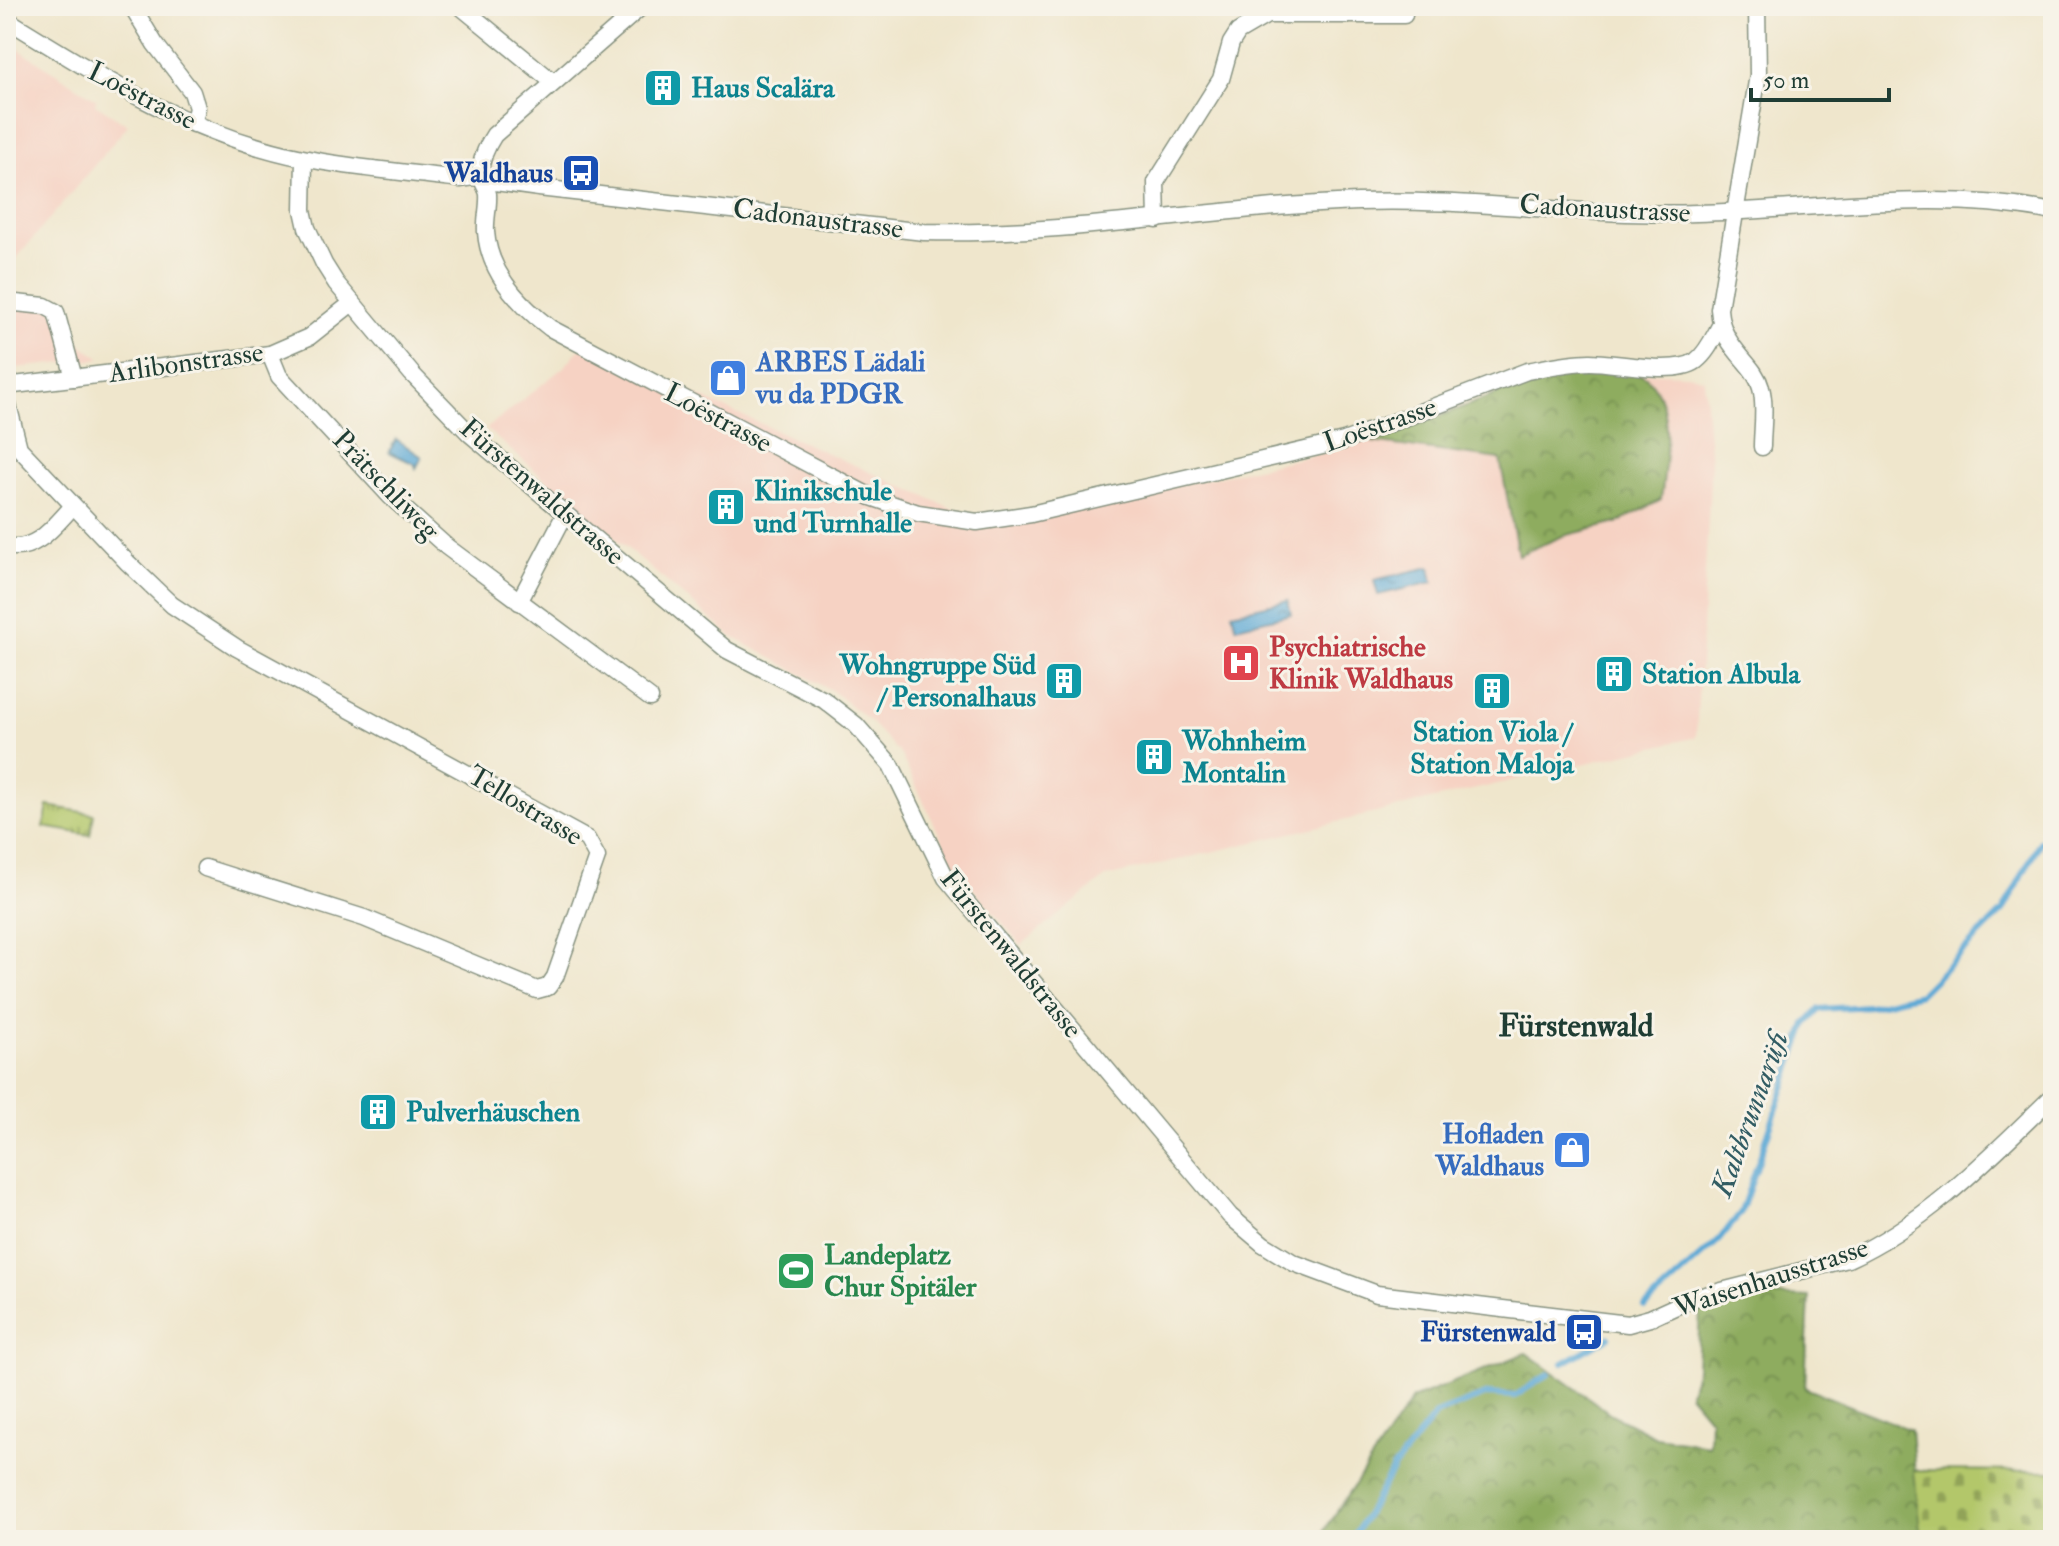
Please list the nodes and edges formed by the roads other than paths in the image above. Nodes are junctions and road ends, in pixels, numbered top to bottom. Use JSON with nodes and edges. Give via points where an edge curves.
{"nodes":[{"id":1,"x":132,"y":6,"type":"edge"},
{"id":2,"x":460,"y":6,"type":"edge"},
{"id":3,"x":642,"y":6,"type":"edge"},
{"id":4,"x":1757,"y":6,"type":"edge"},
{"id":5,"x":1404,"y":15,"type":"dead end"},
{"id":6,"x":6,"y":19,"type":"edge"},
{"id":7,"x":553,"y":82,"type":"junction"},
{"id":8,"x":193,"y":124,"type":"junction"},
{"id":9,"x":304,"y":159,"type":"junction"},
{"id":10,"x":481,"y":176,"type":"junction"},
{"id":11,"x":1735,"y":212,"type":"junction"},
{"id":12,"x":2053,"y":212,"type":"edge"},
{"id":13,"x":1157,"y":220,"type":"junction"},
{"id":14,"x":6,"y":302,"type":"edge"},
{"id":15,"x":352,"y":303,"type":"junction"},
{"id":16,"x":1721,"y":324,"type":"junction"},
{"id":17,"x":270,"y":354,"type":"junction"},
{"id":18,"x":74,"y":378,"type":"junction"},
{"id":19,"x":6,"y":386,"type":"edge"},
{"id":20,"x":6,"y":397,"type":"edge"},
{"id":21,"x":1762,"y":447,"type":"dead end"},
{"id":22,"x":73,"y":506,"type":"junction"},
{"id":23,"x":565,"y":514,"type":"junction"},
{"id":24,"x":6,"y":546,"type":"edge"},
{"id":25,"x":519,"y":602,"type":"junction"},
{"id":26,"x":650,"y":698,"type":"dead end"},
{"id":27,"x":205,"y":868,"type":"dead end"},
{"id":28,"x":2053,"y":1096,"type":"edge"},
{"id":29,"x":1628,"y":1324,"type":"joint"}],
"edges":[{"from":1,"to":8,"type":"street","via":[[192,92],[197,108]]},
{"from":2,"to":7,"type":"street"},
{"from":3,"to":7,"type":"street"},
{"from":4,"to":11,"type":"street","via":[[1758,75]]},
{"from":5,"to":13,"type":"street","via":[[1267,15],[1244,27],[1231,43],[1221,79],[1156,182]]},
{"from":6,"to":8,"type":"street","name":"Loëstrasse","via":[[111,84]]},
{"from":7,"to":10,"type":"street","via":[[494,135]]},
{"from":8,"to":9,"type":"street","name":"Loëstrasse"},
{"from":9,"to":10,"type":"street","name":"Loëstrasse","via":[[460,179]]},
{"from":9,"to":15,"type":"street","name":"Fürstenwaldstrasse","via":[[307,228]]},
{"from":10,"to":13,"type":"street","name":"Cadonaustrasse","via":[[510,184],[924,232],[1007,232]]},
{"from":10,"to":16,"type":"street","name":"Loëstrasse","via":[[488,193],[491,260],[511,293],[550,328],[871,497],[918,513],[977,522],[1344,441],[1527,371],[1588,362],[1668,368],[1694,363]]},
{"from":11,"to":12,"type":"street","name":"Cadonaustrasse","via":[[1925,200]]},
{"from":11,"to":13,"type":"street","name":"Cadonaustrasse","via":[[1661,215],[1465,202],[1357,202]]},
{"from":11,"to":16,"type":"street","via":[[1720,296]]},
{"from":14,"to":18,"type":"street","via":[[56,312]]},
{"from":15,"to":17,"type":"street","name":"Arlibonstrasse","via":[[309,337]]},
{"from":15,"to":23,"type":"street","name":"Fürstenwaldstrasse","via":[[470,434]]},
{"from":16,"to":21,"type":"street","via":[[1761,387]]},
{"from":17,"to":18,"type":"street","name":"Arlibonstrasse"},
{"from":17,"to":25,"type":"street","name":"Prätschliweg","via":[[279,376],[391,497]]},
{"from":18,"to":19,"type":"street","name":"Arlibonstrasse"},
{"from":20,"to":22,"type":"street","name":"Tellostrasse","via":[[19,448]]},
{"from":22,"to":24,"type":"street","via":[[36,542]]},
{"from":22,"to":27,"type":"street","name":"Tellostrasse","via":[[199,625],[587,839],[597,857],[555,977],[548,987],[537,990],[364,918]]},
{"from":23,"to":25,"type":"street"},
{"from":23,"to":29,"type":"street","name":"Fürstenwaldstrasse","via":[[727,650],[824,700],[856,725],[891,765],[946,878],[1210,1196],[1263,1244],[1294,1263],[1377,1294]]},
{"from":25,"to":26,"type":"street","name":"Prätschliweg"},
{"from":28,"to":29,"type":"street","name":"Waisenhausstrasse","via":[[1943,1197],[1869,1249],[1694,1298]]}]}
